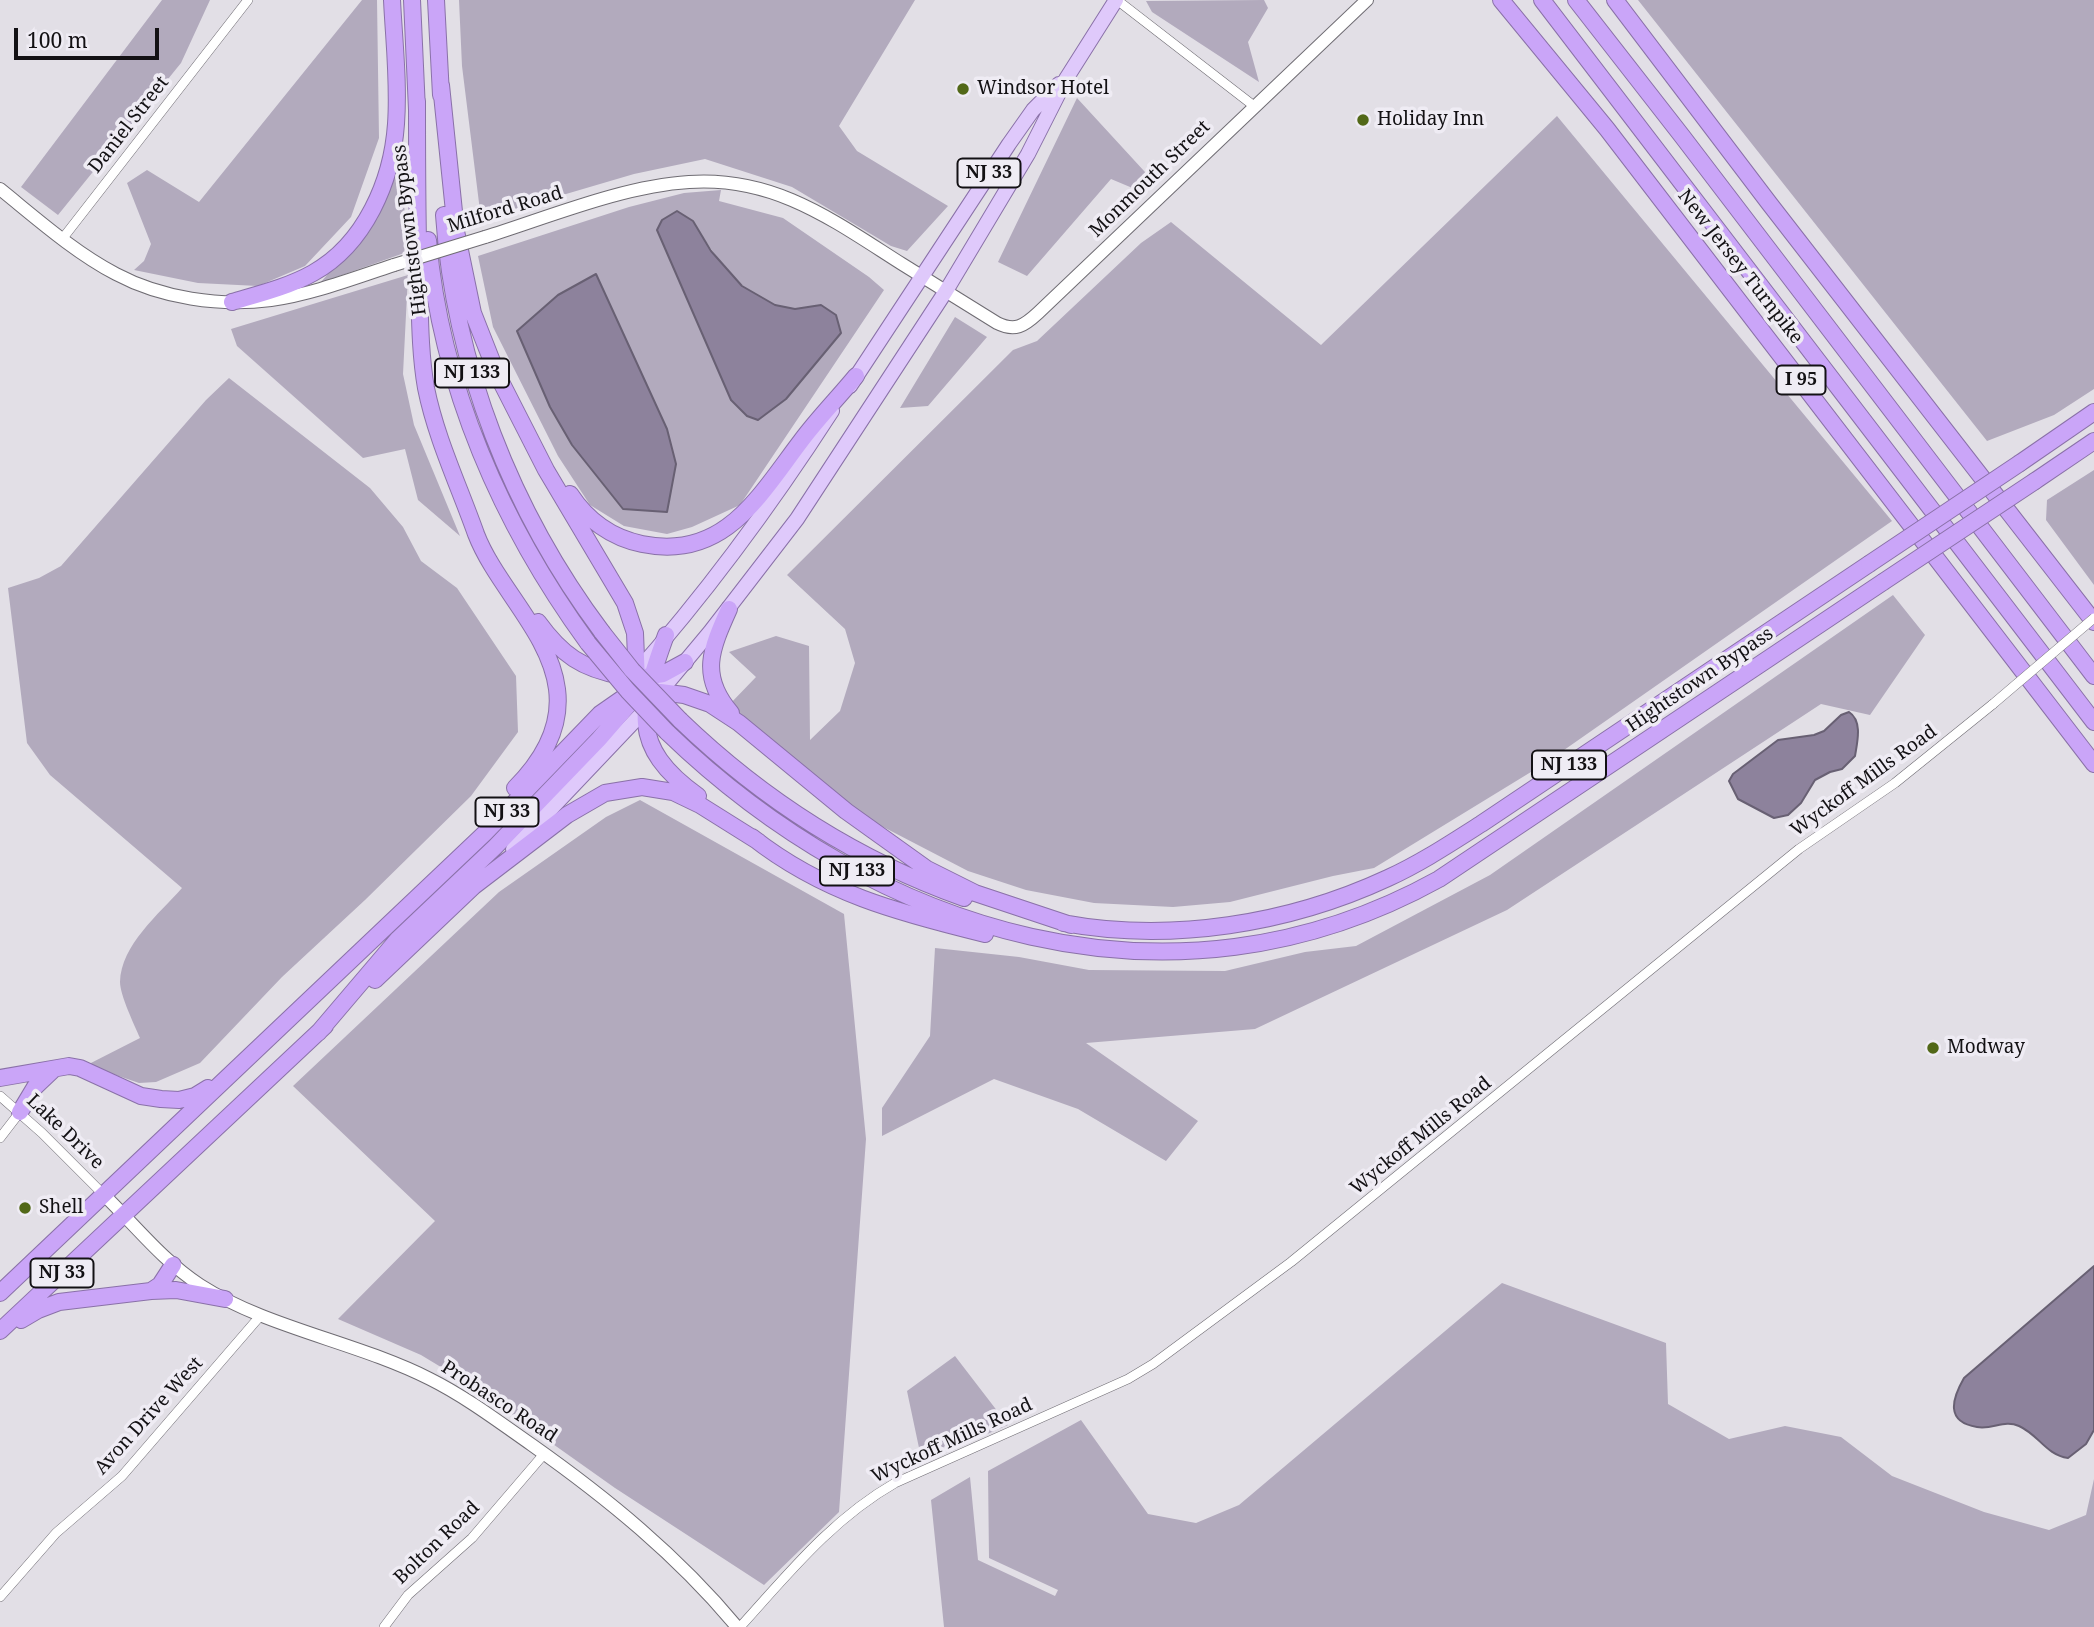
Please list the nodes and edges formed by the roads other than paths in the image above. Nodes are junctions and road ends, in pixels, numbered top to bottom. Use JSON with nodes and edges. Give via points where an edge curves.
{"nodes":[{"id":1,"x":248,"y":0,"type":"edge"},
{"id":2,"x":392,"y":0,"type":"edge"},
{"id":3,"x":412,"y":0,"type":"edge"},
{"id":4,"x":436,"y":0,"type":"edge"},
{"id":5,"x":1117,"y":0,"type":"edge"},
{"id":6,"x":1367,"y":0,"type":"edge"},
{"id":7,"x":1501,"y":0,"type":"edge"},
{"id":8,"x":1542,"y":0,"type":"edge"},
{"id":9,"x":1576,"y":0,"type":"edge"},
{"id":10,"x":1615,"y":0,"type":"edge"},
{"id":11,"x":1066,"y":79,"type":"junction"},
{"id":12,"x":441,"y":85,"type":"junction"},
{"id":13,"x":417,"y":101,"type":"junction"},
{"id":14,"x":1254,"y":106,"type":"junction"},
{"id":15,"x":0,"y":189,"type":"edge"},
{"id":16,"x":62,"y":237,"type":"junction"},
{"id":17,"x":922,"y":276,"type":"junction"},
{"id":18,"x":946,"y":291,"type":"junction"},
{"id":19,"x":232,"y":302,"type":"junction"},
{"id":20,"x":497,"y":374,"type":"junction"},
{"id":21,"x":856,"y":376,"type":"junction"},
{"id":22,"x":2094,"y":412,"type":"edge"},
{"id":23,"x":2094,"y":441,"type":"edge"},
{"id":24,"x":461,"y":491,"type":"junction"},
{"id":25,"x":729,"y":608,"type":"junction"},
{"id":26,"x":2094,"y":620,"type":"edge"},
{"id":27,"x":666,"y":635,"type":"joint"},
{"id":28,"x":685,"y":662,"type":"junction"},
{"id":29,"x":640,"y":675,"type":"junction"},
{"id":30,"x":2094,"y":677,"type":"edge"},
{"id":31,"x":648,"y":693,"type":"junction"},
{"id":32,"x":644,"y":711,"type":"junction"},
{"id":33,"x":600,"y":714,"type":"junction"},
{"id":34,"x":2094,"y":722,"type":"edge"},
{"id":35,"x":739,"y":723,"type":"junction"},
{"id":36,"x":2094,"y":764,"type":"edge"},
{"id":37,"x":759,"y":842,"type":"junction"},
{"id":38,"x":474,"y":886,"type":"junction"},
{"id":39,"x":410,"y":906,"type":"junction"},
{"id":40,"x":1071,"y":925,"type":"junction"},
{"id":41,"x":1080,"y":947,"type":"junction"},
{"id":42,"x":318,"y":1033,"type":"junction"},
{"id":43,"x":56,"y":1068,"type":"junction"},
{"id":44,"x":229,"y":1076,"type":"junction"},
{"id":45,"x":0,"y":1079,"type":"edge"},
{"id":46,"x":0,"y":1096,"type":"edge"},
{"id":47,"x":20,"y":1112,"type":"junction"},
{"id":48,"x":0,"y":1138,"type":"edge"},
{"id":49,"x":104,"y":1195,"type":"junction"},
{"id":50,"x":125,"y":1215,"type":"junction"},
{"id":51,"x":173,"y":1265,"type":"junction"},
{"id":52,"x":151,"y":1291,"type":"junction"},
{"id":53,"x":0,"y":1293,"type":"edge"},
{"id":54,"x":225,"y":1299,"type":"junction"},
{"id":55,"x":261,"y":1315,"type":"junction"},
{"id":56,"x":0,"y":1334,"type":"edge"},
{"id":57,"x":544,"y":1454,"type":"junction"},
{"id":58,"x":0,"y":1597,"type":"edge"},
{"id":59,"x":384,"y":1627,"type":"edge"},
{"id":60,"x":738,"y":1627,"type":"edge"}],
"edges":[{"from":1,"to":16,"type":"street","name":"Daniel Street"},
{"from":2,"to":19,"type":"highway","via":[[396,127],[373,209],[355,236],[324,266],[287,285]]},
{"from":3,"to":13,"type":"highway","name":"Hightstown Bypass","number":"NJ 133"},
{"from":4,"to":12,"type":"highway","name":"Hightstown Bypass","number":"NJ 133"},
{"from":5,"to":11,"type":"main road","number":"NJ 33"},
{"from":5,"to":14,"type":"street"},
{"from":6,"to":14,"type":"street","name":"Monmouth Street"},
{"from":7,"to":36,"type":"highway","name":"New Jersey Turnpike","number":"I 95","via":[[1616,141]]},
{"from":8,"to":34,"type":"highway","name":"New Jersey Turnpike","number":"I 95"},
{"from":9,"to":30,"type":"highway","name":"New Jersey Turnpike","number":"I 95"},
{"from":10,"to":26,"type":"highway"},
{"from":11,"to":17,"type":"main road","number":"NJ 33","via":[[1033,110]]},
{"from":11,"to":18,"type":"main road","number":"NJ 33","via":[[1028,154]]},
{"from":12,"to":20,"type":"highway","via":[[460,257],[476,322]]},
{"from":12,"to":40,"type":"highway","name":"Hightstown Bypass","number":"NJ 133","bridge":true,"via":[[447,252],[474,379],[522,503],[556,564],[603,632],[632,670],[728,764],[820,829],[921,882],[976,903]]},
{"from":13,"to":24,"type":"highway","via":[[424,377],[438,433]]},
{"from":13,"to":41,"type":"highway","name":"Hightstown Bypass","number":"NJ 133","bridge":true,"via":[[436,299],[458,388],[490,476],[520,536],[588,643],[667,732],[716,776],[808,842],[917,899],[1013,933]]},
{"from":14,"to":18,"type":"street","name":"Monmouth Street","via":[[1021,326],[1006,327]]},
{"from":15,"to":16,"type":"street","name":"Milford Road"},
{"from":16,"to":19,"type":"street","name":"Milford Road","via":[[101,266],[138,284]]},
{"from":17,"to":18,"type":"street","name":"Milford Road"},
{"from":17,"to":19,"type":"street","name":"Milford Road","bridge":true,"via":[[810,207],[765,190],[688,182],[642,189],[285,298]]},
{"from":17,"to":21,"type":"main road","number":"NJ 33"},
{"from":18,"to":25,"type":"main road","number":"NJ 33","via":[[818,489]]},
{"from":20,"to":21,"type":"highway","via":[[581,509],[616,536],[659,547],[698,541],[741,517]]},
{"from":20,"to":29,"type":"highway","via":[[556,489],[625,603],[635,633]]},
{"from":21,"to":27,"type":"main road","number":"NJ 33","via":[[755,522]]},
{"from":22,"to":40,"type":"highway","name":"Hightstown Bypass","number":"NJ 133","bridge":true,"via":[[1473,829],[1390,877],[1306,909],[1230,925],[1177,930]]},
{"from":23,"to":41,"type":"highway","name":"Hightstown Bypass","number":"NJ 133","bridge":true,"via":[[1470,860],[1392,903],[1318,930],[1241,947],[1160,953]]},
{"from":24,"to":29,"type":"highway","via":[[510,579],[554,644],[585,666],[611,674]]},
{"from":24,"to":39,"type":"highway","via":[[478,538],[548,657],[557,709],[549,741],[532,770],[463,840]]},
{"from":25,"to":28,"type":"main road","number":"NJ 33"},
{"from":25,"to":35,"type":"highway","via":[[713,647],[711,673],[720,701]]},
{"from":26,"to":60,"type":"street","name":"Wyckoff Mills Road","bridge":true,"via":[[1895,783],[1799,849],[1291,1262],[1128,1380],[873,1496],[822,1537]]},
{"from":27,"to":29,"type":"highway"},
{"from":28,"to":29,"type":"highway","via":[[668,672]]},
{"from":28,"to":31,"type":"main road","number":"NJ 33"},
{"from":29,"to":31,"type":"highway"},
{"from":29,"to":33,"type":"main road","number":"NJ 33"},
{"from":31,"to":32,"type":"highway"},
{"from":31,"to":33,"type":"highway","via":[[617,702]]},
{"from":31,"to":35,"type":"highway","via":[[701,700]]},
{"from":31,"to":42,"type":"highway","via":[[398,939]]},
{"from":32,"to":37,"type":"highway","via":[[650,742],[670,772]]},
{"from":32,"to":38,"type":"main road","number":"NJ 33"},
{"from":33,"to":39,"type":"highway","number":"NJ 33"},
{"from":35,"to":40,"type":"highway","via":[[846,811],[927,869],[975,892]]},
{"from":37,"to":38,"type":"highway","via":[[682,796],[654,788],[624,788],[576,808]]},
{"from":37,"to":41,"type":"highway","via":[[822,882],[887,909],[1028,945]]},
{"from":38,"to":42,"type":"highway","number":"NJ 33"},
{"from":39,"to":44,"type":"highway","number":"NJ 33"},
{"from":42,"to":50,"type":"highway","number":"NJ 33"},
{"from":43,"to":44,"type":"highway","via":[[80,1069],[141,1096],[170,1100],[195,1096]]},
{"from":43,"to":45,"type":"highway"},
{"from":43,"to":47,"type":"highway","via":[[35,1087]]},
{"from":44,"to":49,"type":"highway","number":"NJ 33"},
{"from":46,"to":47,"type":"street","name":"Lake Drive"},
{"from":47,"to":48,"type":"street"},
{"from":47,"to":49,"type":"street","name":"Lake Drive"},
{"from":49,"to":50,"type":"street","name":"Probasco Road"},
{"from":49,"to":53,"type":"highway","number":"NJ 33"},
{"from":50,"to":51,"type":"street","name":"Probasco Road"},
{"from":50,"to":56,"type":"highway","number":"NJ 33"},
{"from":51,"to":52,"type":"highway"},
{"from":51,"to":54,"type":"street","name":"Probasco Road"},
{"from":52,"to":54,"type":"highway","via":[[176,1290]]},
{"from":52,"to":56,"type":"highway","via":[[60,1302]]},
{"from":54,"to":55,"type":"street","name":"Probasco Road"},
{"from":55,"to":57,"type":"street","name":"Probasco Road","via":[[431,1380]]},
{"from":55,"to":58,"type":"street","name":"Avon Drive West","via":[[122,1476],[55,1533]]},
{"from":57,"to":59,"type":"street","name":"Bolton Road","via":[[472,1538],[408,1595]]},
{"from":57,"to":60,"type":"street","name":"Probasco Road","via":[[663,1548]]}]}
